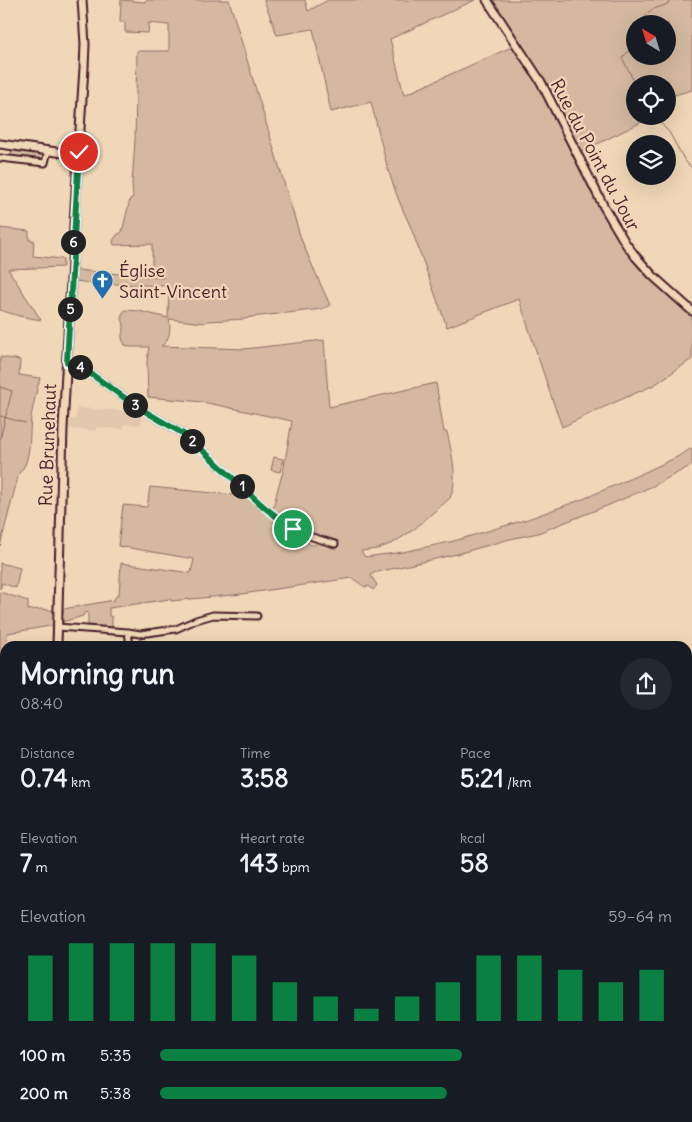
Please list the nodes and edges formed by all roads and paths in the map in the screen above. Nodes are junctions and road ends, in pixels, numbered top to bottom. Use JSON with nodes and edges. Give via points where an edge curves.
{"nodes":[{"id":1,"x":82,"y":0,"type":"edge"},
{"id":2,"x":487,"y":0,"type":"edge"},
{"id":3,"x":0,"y":144,"type":"edge"},
{"id":4,"x":48,"y":151,"type":"junction"},
{"id":5,"x":78,"y":155,"type":"junction"},
{"id":6,"x":0,"y":158,"type":"edge"},
{"id":7,"x":692,"y":311,"type":"edge"},
{"id":8,"x":67,"y":362,"type":"junction"},
{"id":9,"x":336,"y":544,"type":"dead end"},
{"id":10,"x":257,"y":616,"type":"dead end"},
{"id":11,"x":57,"y":627,"type":"junction"},
{"id":12,"x":128,"y":632,"type":"junction"},
{"id":13,"x":57,"y":641,"type":"edge"},
{"id":14,"x":129,"y":641,"type":"edge"}],
"edges":[{"from":1,"to":5,"type":"street","via":[[85,44]]},
{"from":2,"to":7,"type":"street","name":"Rue du Point du Jour","via":[[540,82],[626,244],[652,276]]},
{"from":3,"to":4,"type":"street"},
{"from":4,"to":5,"type":"street"},
{"from":4,"to":6,"type":"street","via":[[45,163]]},
{"from":5,"to":8,"type":"street","name":"Rue Brunehaut"},
{"from":8,"to":9,"type":"street","via":[[84,369],[136,406],[187,436],[264,507],[293,529]]},
{"from":8,"to":11,"type":"street","name":"Rue Brunehaut"},
{"from":10,"to":12,"type":"street","via":[[212,615],[176,629],[140,634]]},
{"from":11,"to":12,"type":"street"},
{"from":11,"to":13,"type":"street","name":"Rue Brunehaut"},
{"from":12,"to":14,"type":"street"}]}
